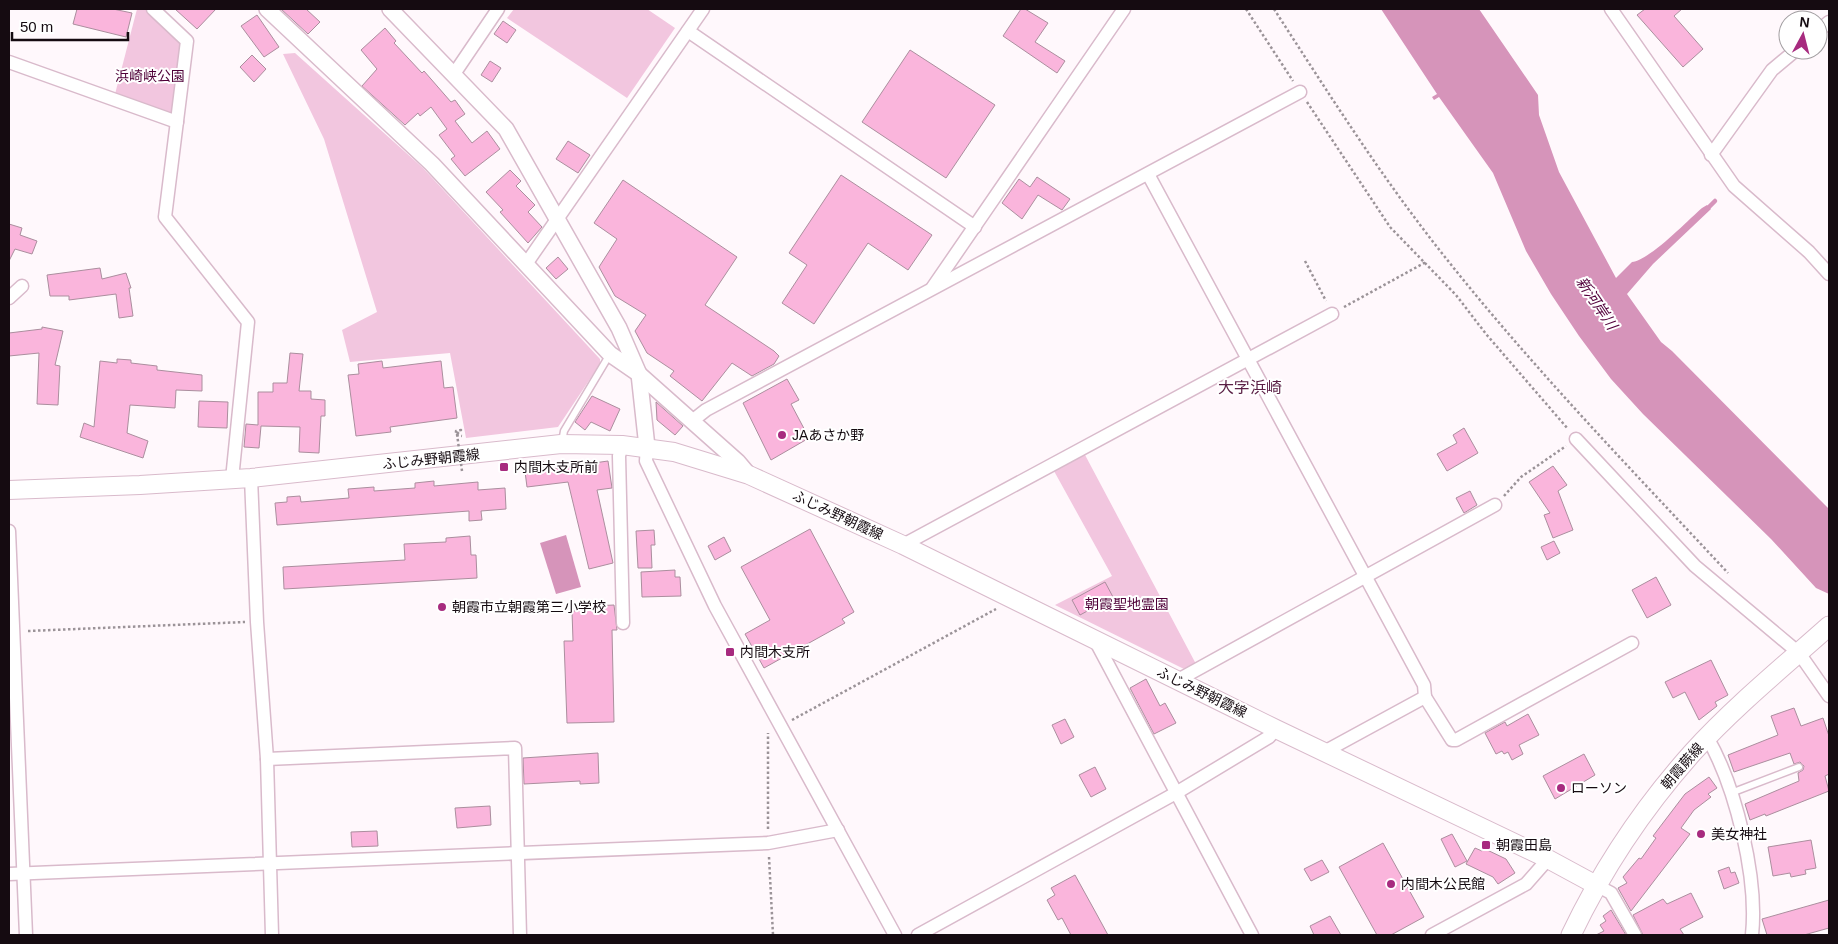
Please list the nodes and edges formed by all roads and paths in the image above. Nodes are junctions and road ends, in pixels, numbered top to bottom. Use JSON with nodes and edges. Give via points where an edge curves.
{"nodes":[{"id":1,"x":153,"y":9,"type":"edge"},
{"id":2,"x":267,"y":9,"type":"edge"},
{"id":3,"x":390,"y":9,"type":"edge"},
{"id":4,"x":498,"y":9,"type":"edge"},
{"id":5,"x":703,"y":9,"type":"edge"},
{"id":6,"x":1124,"y":9,"type":"edge"},
{"id":7,"x":1246,"y":9,"type":"edge"},
{"id":8,"x":1274,"y":9,"type":"edge"},
{"id":9,"x":1611,"y":9,"type":"edge"},
{"id":10,"x":688,"y":31,"type":"junction"},
{"id":11,"x":1784,"y":60,"type":"edge"},
{"id":12,"x":9,"y":62,"type":"edge"},
{"id":13,"x":454,"y":74,"type":"junction"},
{"id":14,"x":1300,"y":92,"type":"junction"},
{"id":15,"x":177,"y":122,"type":"junction"},
{"id":16,"x":1711,"y":155,"type":"junction"},
{"id":17,"x":1148,"y":174,"type":"junction"},
{"id":18,"x":557,"y":220,"type":"junction"},
{"id":19,"x":975,"y":228,"type":"junction"},
{"id":20,"x":1305,"y":261,"type":"dead end"},
{"id":21,"x":1426,"y":262,"type":"junction"},
{"id":22,"x":526,"y":264,"type":"junction"},
{"id":23,"x":1829,"y":274,"type":"edge"},
{"id":24,"x":22,"y":286,"type":"dead end"},
{"id":25,"x":932,"y":289,"type":"junction"},
{"id":26,"x":9,"y":298,"type":"edge"},
{"id":27,"x":1332,"y":314,"type":"junction"},
{"id":28,"x":610,"y":354,"type":"junction"},
{"id":29,"x":1248,"y":360,"type":"junction"},
{"id":30,"x":639,"y":374,"type":"junction"},
{"id":31,"x":692,"y":421,"type":"junction"},
{"id":32,"x":462,"y":436,"type":"dead end"},
{"id":33,"x":1576,"y":439,"type":"junction"},
{"id":34,"x":561,"y":444,"type":"junction"},
{"id":35,"x":622,"y":445,"type":"junction"},
{"id":36,"x":648,"y":447,"type":"junction"},
{"id":37,"x":462,"y":471,"type":"dead end"},
{"id":38,"x":749,"y":475,"type":"junction"},
{"id":39,"x":251,"y":478,"type":"junction"},
{"id":40,"x":232,"y":479,"type":"junction"},
{"id":41,"x":9,"y":490,"type":"edge"},
{"id":42,"x":1496,"y":505,"type":"joint"},
{"id":43,"x":9,"y":531,"type":"edge"},
{"id":44,"x":903,"y":545,"type":"junction"},
{"id":45,"x":1729,"y":575,"type":"dead end"},
{"id":46,"x":1366,"y":578,"type":"junction"},
{"id":47,"x":1013,"y":598,"type":"junction"},
{"id":48,"x":257,"y":622,"type":"junction"},
{"id":49,"x":623,"y":623,"type":"dead end"},
{"id":50,"x":1829,"y":626,"type":"edge"},
{"id":51,"x":13,"y":631,"type":"junction"},
{"id":52,"x":1095,"y":640,"type":"junction"},
{"id":53,"x":1632,"y":643,"type":"dead end"},
{"id":54,"x":1804,"y":649,"type":"junction"},
{"id":55,"x":1178,"y":680,"type":"junction"},
{"id":56,"x":1829,"y":696,"type":"edge"},
{"id":57,"x":1425,"y":697,"type":"junction"},
{"id":58,"x":781,"y":726,"type":"junction"},
{"id":59,"x":1276,"y":729,"type":"junction"},
{"id":60,"x":1707,"y":737,"type":"junction"},
{"id":61,"x":1324,"y":752,"type":"junction"},
{"id":62,"x":267,"y":759,"type":"junction"},
{"id":63,"x":1799,"y":767,"type":"dead end"},
{"id":64,"x":1176,"y":793,"type":"junction"},
{"id":65,"x":1730,"y":793,"type":"junction"},
{"id":66,"x":838,"y":830,"type":"junction"},
{"id":67,"x":768,"y":843,"type":"junction"},
{"id":68,"x":516,"y":854,"type":"junction"},
{"id":69,"x":1548,"y":860,"type":"junction"},
{"id":70,"x":268,"y":864,"type":"junction"},
{"id":71,"x":9,"y":874,"type":"edge"},
{"id":72,"x":23,"y":874,"type":"junction"},
{"id":73,"x":1596,"y":885,"type":"junction"},
{"id":74,"x":26,"y":935,"type":"edge"},
{"id":75,"x":272,"y":935,"type":"edge"},
{"id":76,"x":520,"y":935,"type":"edge"},
{"id":77,"x":773,"y":935,"type":"edge"},
{"id":78,"x":895,"y":935,"type":"edge"},
{"id":79,"x":918,"y":935,"type":"edge"},
{"id":80,"x":1252,"y":935,"type":"edge"},
{"id":81,"x":1432,"y":935,"type":"edge"},
{"id":82,"x":1571,"y":935,"type":"edge"},
{"id":83,"x":1635,"y":935,"type":"edge"},
{"id":84,"x":1752,"y":935,"type":"edge"}],
"edges":[{"from":1,"to":15,"type":"street","via":[[188,41]]},
{"from":2,"to":22,"type":"street","via":[[432,164]]},
{"from":3,"to":13,"type":"street"},
{"from":4,"to":13,"type":"street"},
{"from":5,"to":10,"type":"street"},
{"from":6,"to":19,"type":"street"},
{"from":7,"to":14,"type":"path"},
{"from":8,"to":45,"type":"path","via":[[1330,96],[1442,252],[1603,440]]},
{"from":9,"to":16,"type":"street"},
{"from":10,"to":18,"type":"street"},
{"from":10,"to":19,"type":"street"},
{"from":11,"to":16,"type":"street","via":[[1772,70]]},
{"from":12,"to":15,"type":"street"},
{"from":13,"to":18,"type":"street","via":[[506,129]]},
{"from":14,"to":17,"type":"street"},
{"from":14,"to":21,"type":"path","via":[[1390,227]]},
{"from":15,"to":40,"type":"street","via":[[165,218],[248,322]]},
{"from":16,"to":23,"type":"street","via":[[1734,186],[1809,252]]},
{"from":17,"to":25,"type":"street"},
{"from":17,"to":29,"type":"street"},
{"from":18,"to":22,"type":"street"},
{"from":18,"to":30,"type":"street","via":[[619,328]]},
{"from":19,"to":25,"type":"street"},
{"from":20,"to":27,"type":"path"},
{"from":21,"to":27,"type":"path"},
{"from":21,"to":33,"type":"path"},
{"from":22,"to":28,"type":"street"},
{"from":24,"to":26,"type":"street"},
{"from":25,"to":31,"type":"street","via":[[706,410]]},
{"from":27,"to":29,"type":"street"},
{"from":28,"to":30,"type":"street"},
{"from":28,"to":34,"type":"lane","via":[[564,431]]},
{"from":29,"to":44,"type":"street"},
{"from":29,"to":46,"type":"street"},
{"from":30,"to":31,"type":"street"},
{"from":30,"to":36,"type":"street"},
{"from":31,"to":38,"type":"street"},
{"from":32,"to":37,"type":"path","bridge":true,"via":[[456,435],[456,431],[461,430],[458,434]]},
{"from":33,"to":42,"type":"path","via":[[1521,477]]},
{"from":33,"to":54,"type":"street","via":[[1695,566]]},
{"from":34,"to":35,"type":"main road","name":"ふじみ野朝霞線"},
{"from":34,"to":39,"type":"main road","name":"ふじみ野朝霞線"},
{"from":35,"to":36,"type":"main road","name":"ふじみ野朝霞線"},
{"from":35,"to":49,"type":"street","via":[[619,456]]},
{"from":36,"to":38,"type":"main road","name":"ふじみ野朝霞線"},
{"from":36,"to":58,"type":"street","via":[[646,461],[715,606]]},
{"from":38,"to":44,"type":"main road","name":"ふじみ野朝霞線"},
{"from":39,"to":40,"type":"main road","name":"ふじみ野朝霞線"},
{"from":39,"to":48,"type":"street"},
{"from":40,"to":41,"type":"main road","name":"ふじみ野朝霞線"},
{"from":42,"to":46,"type":"street"},
{"from":43,"to":51,"type":"street"},
{"from":44,"to":47,"type":"main road","name":"ふじみ野朝霞線"},
{"from":46,"to":55,"type":"street"},
{"from":46,"to":57,"type":"street","via":[[1424,685]]},
{"from":47,"to":52,"type":"main road","name":"ふじみ野朝霞線"},
{"from":47,"to":58,"type":"path","via":[[993,612]]},
{"from":48,"to":51,"type":"path"},
{"from":48,"to":62,"type":"street"},
{"from":50,"to":54,"type":"main road","name":"朝霞蕨線"},
{"from":51,"to":72,"type":"street"},
{"from":52,"to":55,"type":"main road","name":"ふじみ野朝霞線"},
{"from":52,"to":64,"type":"street"},
{"from":53,"to":57,"type":"street","via":[[1456,740],[1452,740]]},
{"from":54,"to":56,"type":"street"},
{"from":54,"to":60,"type":"main road","name":"朝霞蕨線"},
{"from":55,"to":59,"type":"main road","name":"ふじみ野朝霞線"},
{"from":57,"to":61,"type":"street"},
{"from":58,"to":66,"type":"street"},
{"from":58,"to":67,"type":"path","via":[[766,734]]},
{"from":59,"to":61,"type":"main road","name":"ふじみ野朝霞線"},
{"from":59,"to":64,"type":"street","via":[[1269,738]]},
{"from":60,"to":65,"type":"street","via":[[1716,752]]},
{"from":60,"to":73,"type":"main road","name":"朝霞蕨線","via":[[1655,797],[1615,852]]},
{"from":61,"to":69,"type":"main road","name":"ふじみ野朝霞線"},
{"from":62,"to":68,"type":"street","via":[[514,748]]},
{"from":62,"to":70,"type":"street"},
{"from":63,"to":65,"type":"lane"},
{"from":64,"to":79,"type":"street"},
{"from":64,"to":80,"type":"street"},
{"from":65,"to":84,"type":"street","via":[[1748,860]]},
{"from":66,"to":67,"type":"street"},
{"from":66,"to":78,"type":"street"},
{"from":67,"to":68,"type":"street"},
{"from":67,"to":77,"type":"path"},
{"from":68,"to":70,"type":"street"},
{"from":68,"to":76,"type":"street"},
{"from":69,"to":73,"type":"main road","name":"ふじみ野朝霞線"},
{"from":69,"to":81,"type":"street","via":[[1526,884]]},
{"from":70,"to":72,"type":"street"},
{"from":70,"to":75,"type":"street"},
{"from":71,"to":72,"type":"street"},
{"from":72,"to":74,"type":"street"},
{"from":73,"to":82,"type":"main road","name":"朝霞蕨線"},
{"from":73,"to":83,"type":"street","via":[[1610,893]]}]}
